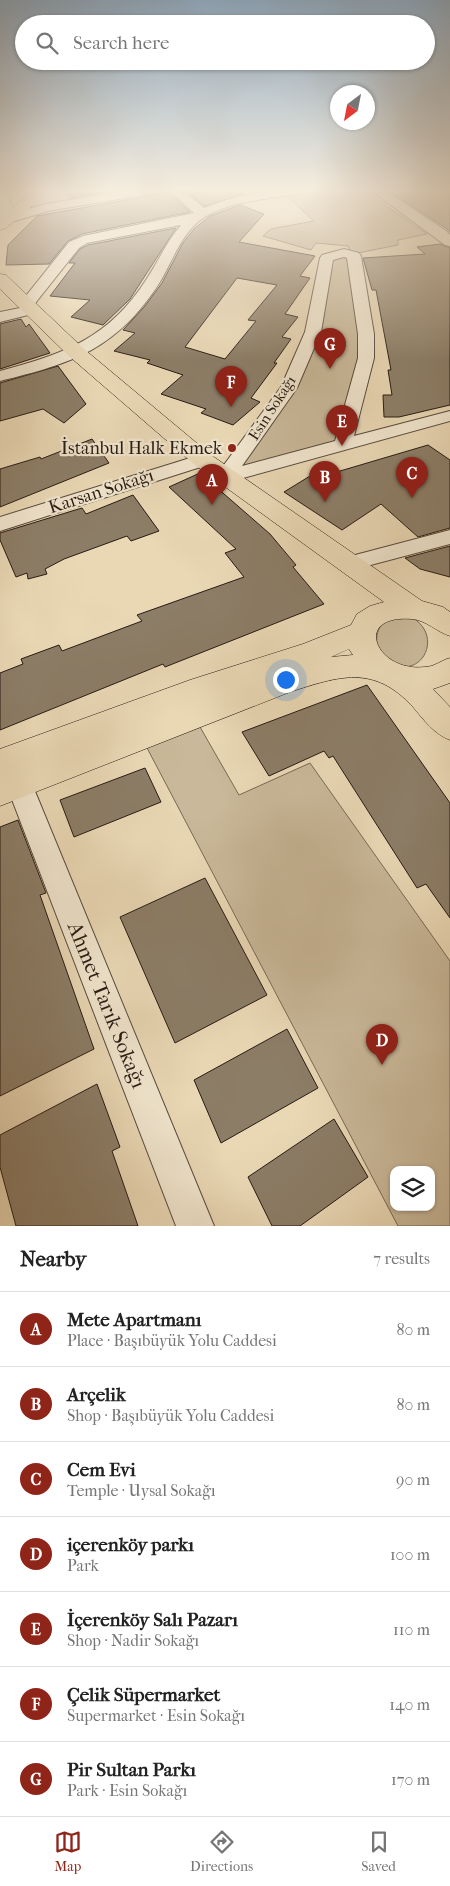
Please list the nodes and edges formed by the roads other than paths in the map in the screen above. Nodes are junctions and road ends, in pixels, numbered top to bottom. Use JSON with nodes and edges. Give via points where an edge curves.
{"nodes":[{"id":1,"x":73,"y":246,"type":"edge"},
{"id":2,"x":174,"y":246,"type":"edge"},
{"id":3,"x":0,"y":279,"type":"edge"},
{"id":4,"x":28,"y":307,"type":"junction"},
{"id":5,"x":0,"y":317,"type":"edge"},
{"id":6,"x":77,"y":353,"type":"junction"},
{"id":7,"x":0,"y":376,"type":"edge"},
{"id":8,"x":450,"y":416,"type":"edge"},
{"id":9,"x":343,"y":445,"type":"junction"},
{"id":10,"x":203,"y":460,"type":"junction"},
{"id":11,"x":225,"y":477,"type":"junction"},
{"id":12,"x":0,"y":524,"type":"edge"},
{"id":13,"x":450,"y":537,"type":"edge"},
{"id":14,"x":348,"y":564,"type":"junction"},
{"id":15,"x":429,"y":609,"type":"edge"},
{"id":16,"x":450,"y":626,"type":"edge"},
{"id":17,"x":364,"y":627,"type":"junction"},
{"id":18,"x":450,"y":670,"type":"edge"},
{"id":19,"x":386,"y":672,"type":"junction"},
{"id":20,"x":450,"y":727,"type":"edge"},
{"id":21,"x":6,"y":780,"type":"edge"},
{"id":22,"x":195,"y":1226,"type":"edge"}],
"edges":[{"from":1,"to":4,"type":"street"},
{"from":2,"to":6,"type":"street","via":[[152,283],[120,323],[93,346]]},
{"from":3,"to":4,"type":"main road"},
{"from":4,"to":5,"type":"street"},
{"from":4,"to":6,"type":"main road"},
{"from":6,"to":7,"type":"street"},
{"from":6,"to":10,"type":"main road"},
{"from":8,"to":9,"type":"street"},
{"from":9,"to":11,"type":"street"},
{"from":9,"to":11,"type":"street","name":"Esin Sokağı","via":[[366,358],[366,334],[354,256],[344,253],[327,258],[313,332],[289,388]]},
{"from":10,"to":11,"type":"main road"},
{"from":10,"to":12,"type":"street","name":"Karsan Sokağı"},
{"from":11,"to":14,"type":"main road"},
{"from":13,"to":14,"type":"street"},
{"from":14,"to":15,"type":"main road"},
{"from":14,"to":17,"type":"main road","via":[[373,600],[374,613]]},
{"from":15,"to":16,"type":"main road"},
{"from":15,"to":17,"type":"main road","via":[[386,609]]},
{"from":17,"to":19,"type":"main road","via":[[362,644],[368,657]]},
{"from":17,"to":21,"type":"main road","via":[[312,652],[201,688]]},
{"from":18,"to":19,"type":"main road","via":[[427,680],[411,680]]},
{"from":19,"to":20,"type":"main road","via":[[420,695]]},
{"from":19,"to":21,"type":"main road","via":[[348,666],[330,668]]},
{"from":21,"to":22,"type":"street","name":"Ahmet Tarık Sokağı"}]}
